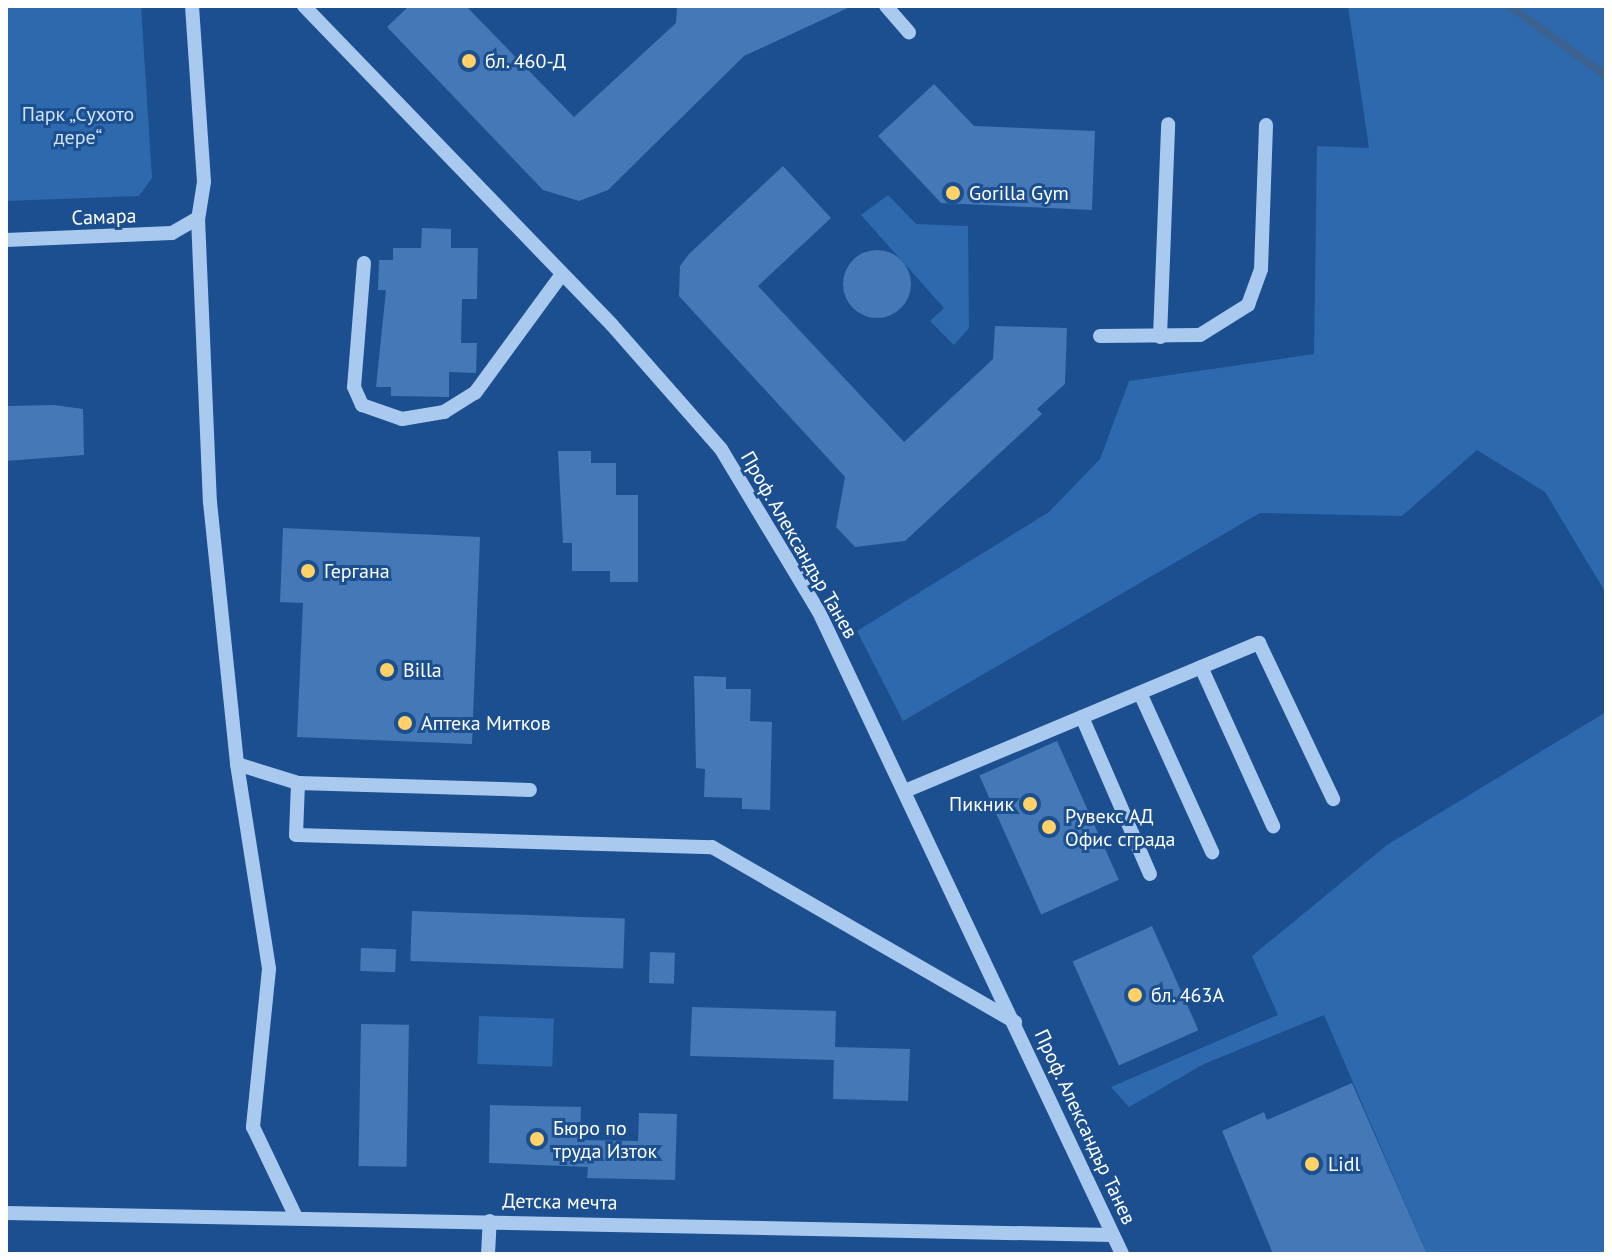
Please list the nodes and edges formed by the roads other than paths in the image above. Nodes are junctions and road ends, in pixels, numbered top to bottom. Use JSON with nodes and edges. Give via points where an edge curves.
{"nodes":[{"id":1,"x":192,"y":6,"type":"edge"},
{"id":2,"x":304,"y":6,"type":"edge"},
{"id":3,"x":886,"y":6,"type":"edge"},
{"id":4,"x":909,"y":32,"type":"dead end"},
{"id":5,"x":1168,"y":124,"type":"dead end"},
{"id":6,"x":1266,"y":125,"type":"dead end"},
{"id":7,"x":198,"y":218,"type":"junction"},
{"id":8,"x":6,"y":240,"type":"edge"},
{"id":9,"x":364,"y":263,"type":"dead end"},
{"id":10,"x":562,"y":274,"type":"junction"},
{"id":11,"x":1100,"y":336,"type":"dead end"},
{"id":12,"x":1160,"y":337,"type":"junction"},
{"id":13,"x":1201,"y":667,"type":"junction"},
{"id":14,"x":1140,"y":693,"type":"junction"},
{"id":15,"x":1082,"y":717,"type":"junction"},
{"id":16,"x":237,"y":764,"type":"junction"},
{"id":17,"x":298,"y":783,"type":"junction"},
{"id":18,"x":530,"y":790,"type":"dead end"},
{"id":19,"x":905,"y":791,"type":"junction"},
{"id":20,"x":1333,"y":799,"type":"dead end"},
{"id":21,"x":1273,"y":826,"type":"dead end"},
{"id":22,"x":1212,"y":852,"type":"dead end"},
{"id":23,"x":1150,"y":874,"type":"dead end"},
{"id":24,"x":1015,"y":1022,"type":"junction"},
{"id":25,"x":6,"y":1213,"type":"edge"},
{"id":26,"x":296,"y":1217,"type":"junction"},
{"id":27,"x":490,"y":1221,"type":"junction"},
{"id":28,"x":1112,"y":1235,"type":"junction"},
{"id":29,"x":488,"y":1254,"type":"edge"},
{"id":30,"x":1122,"y":1254,"type":"edge"}],
"edges":[{"from":1,"to":7,"type":"street","via":[[204,182]]},
{"from":2,"to":10,"type":"street","name":"Проф. Александър Танев"},
{"from":3,"to":4,"type":"street"},
{"from":5,"to":12,"type":"street"},
{"from":6,"to":12,"type":"street","via":[[1261,269],[1248,305],[1200,335]]},
{"from":7,"to":8,"type":"street","name":"Самара","via":[[172,233]]},
{"from":7,"to":16,"type":"street","via":[[210,502]]},
{"from":9,"to":10,"type":"street","via":[[354,387],[362,405],[402,419],[444,412],[475,393]]},
{"from":10,"to":19,"type":"street","name":"Проф. Александър Танев","via":[[721,449],[819,612]]},
{"from":11,"to":12,"type":"street"},
{"from":13,"to":14,"type":"street"},
{"from":13,"to":20,"type":"street","via":[[1259,643]]},
{"from":13,"to":21,"type":"street"},
{"from":14,"to":15,"type":"street"},
{"from":14,"to":22,"type":"street"},
{"from":15,"to":19,"type":"street"},
{"from":15,"to":23,"type":"street"},
{"from":16,"to":17,"type":"street"},
{"from":16,"to":26,"type":"street","via":[[269,969],[253,1127]]},
{"from":17,"to":18,"type":"street"},
{"from":17,"to":24,"type":"street","via":[[296,835],[712,847]]},
{"from":19,"to":24,"type":"street","name":"Проф. Александър Танев"},
{"from":24,"to":28,"type":"street","name":"Проф. Александър Танев"},
{"from":25,"to":26,"type":"street","name":"Детска мечта"},
{"from":26,"to":27,"type":"street","name":"Детска мечта"},
{"from":27,"to":28,"type":"street","name":"Детска мечта"},
{"from":27,"to":29,"type":"street"},
{"from":28,"to":30,"type":"street","name":"Проф. Александър Танев"}]}
